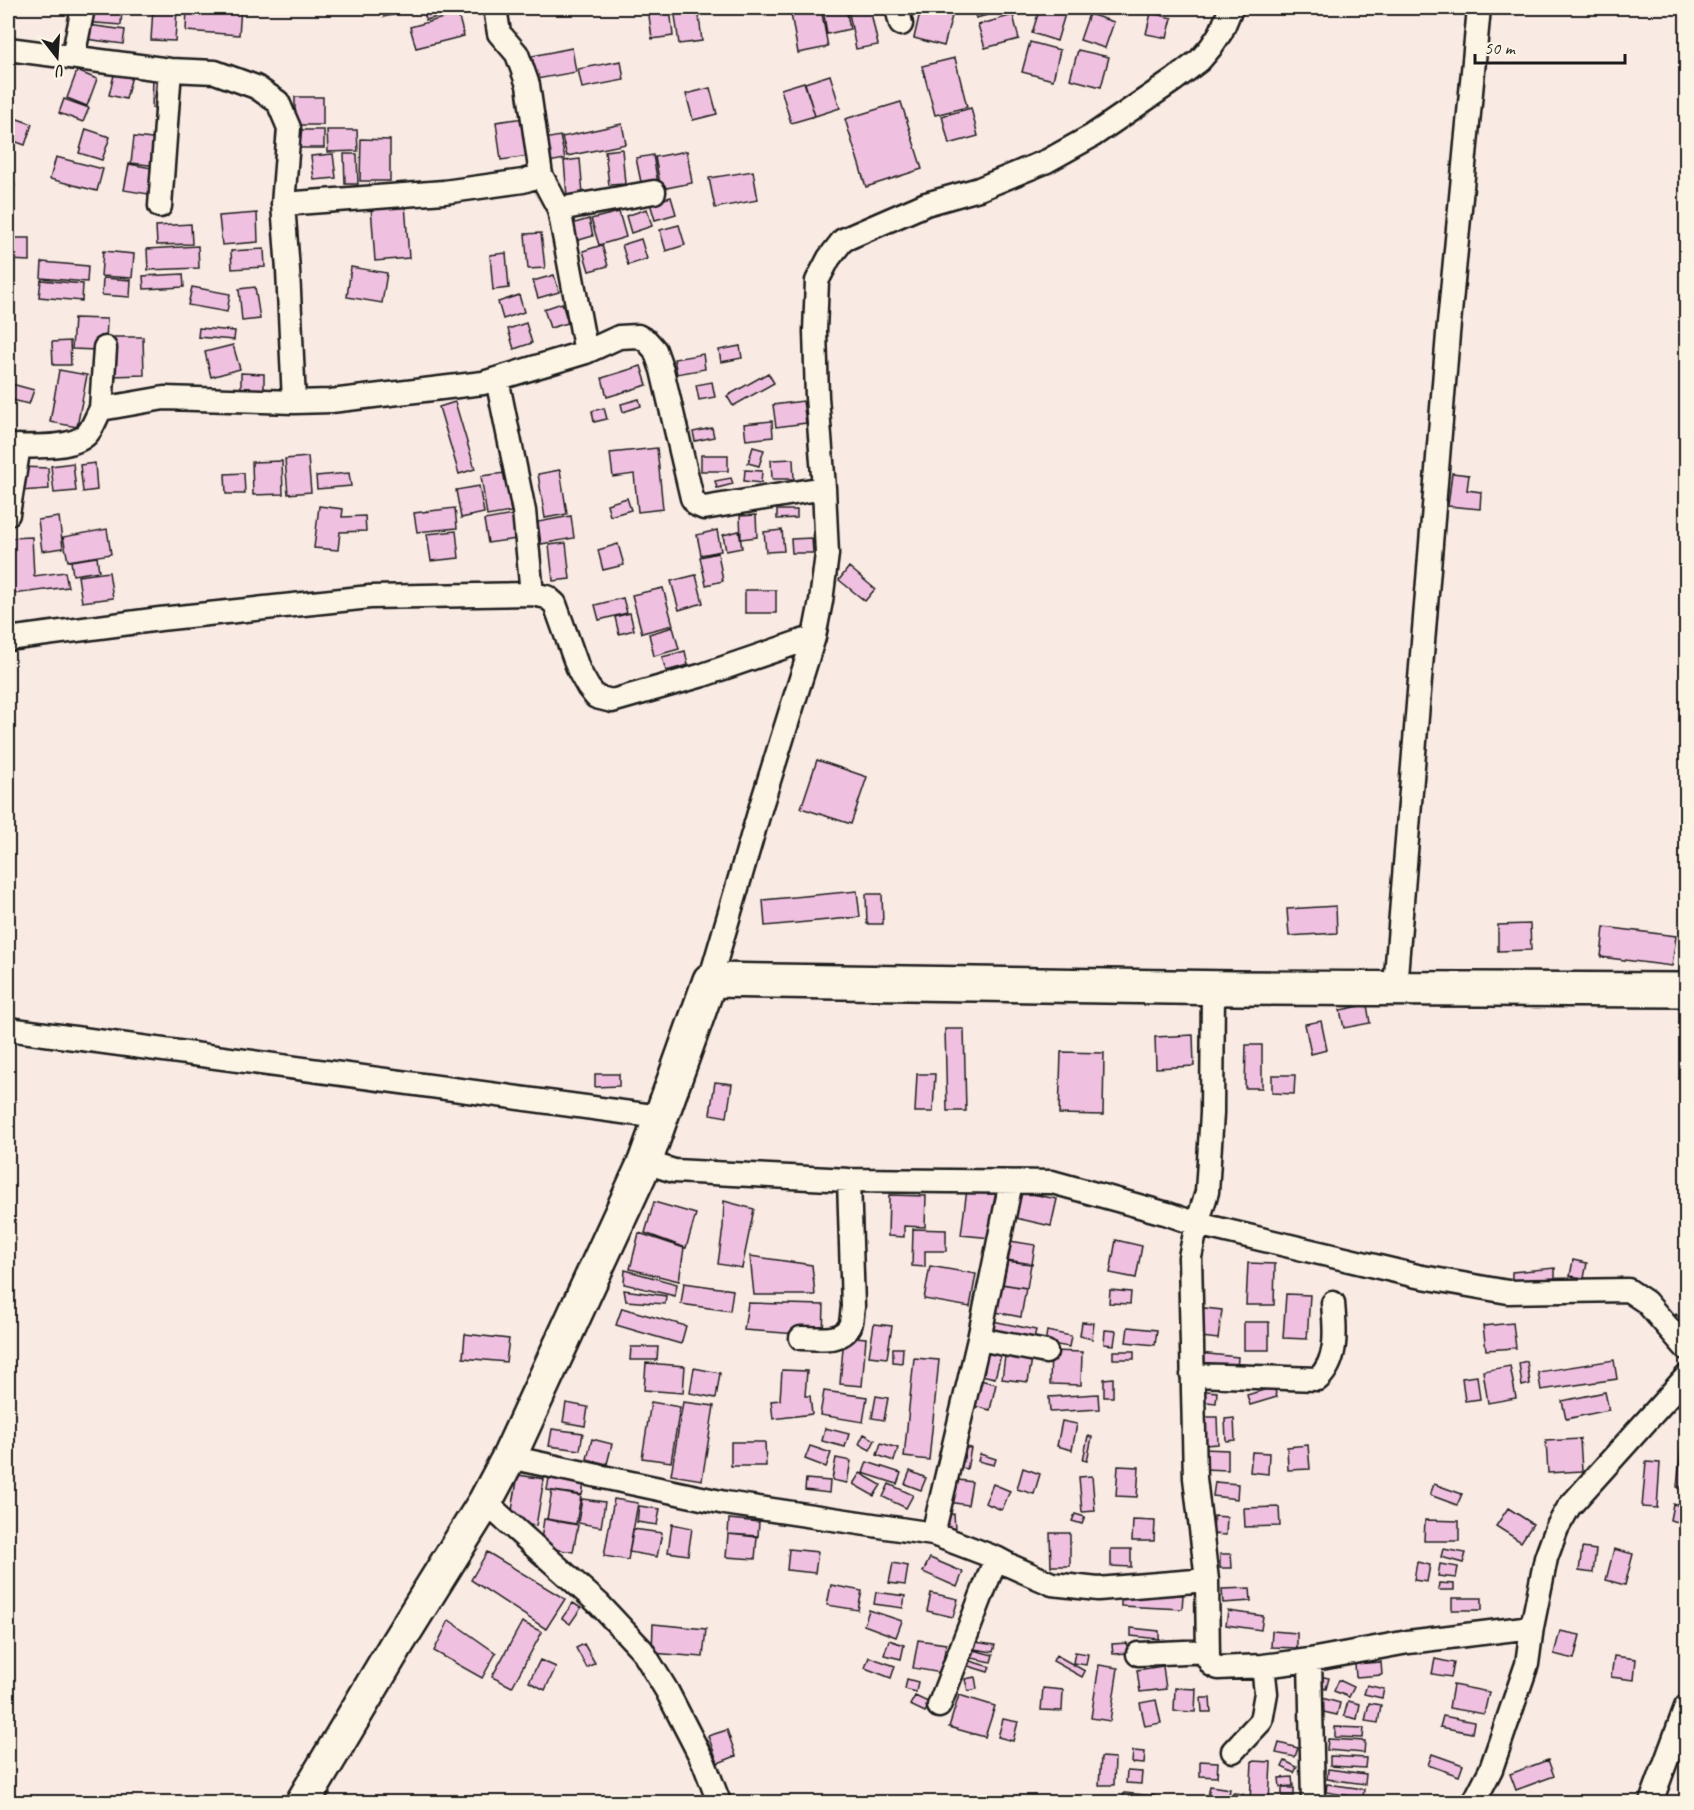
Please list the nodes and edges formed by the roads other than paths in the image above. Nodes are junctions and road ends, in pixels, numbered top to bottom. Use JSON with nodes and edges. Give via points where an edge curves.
{"nodes":[{"id":1,"x":83,"y":8,"type":"edge"},
{"id":2,"x":495,"y":8,"type":"edge"},
{"id":3,"x":1231,"y":8,"type":"edge"},
{"id":4,"x":1479,"y":8,"type":"edge"},
{"id":5,"x":8,"y":49,"type":"edge"},
{"id":6,"x":73,"y":57,"type":"junction"},
{"id":7,"x":170,"y":70,"type":"junction"},
{"id":8,"x":541,"y":174,"type":"junction"},
{"id":9,"x":654,"y":192,"type":"dead end"},
{"id":10,"x":283,"y":204,"type":"junction"},
{"id":11,"x":160,"y":206,"type":"dead end"},
{"id":12,"x":559,"y":209,"type":"junction"},
{"id":13,"x":105,"y":348,"type":"dead end"},
{"id":14,"x":586,"y":352,"type":"junction"},
{"id":15,"x":497,"y":379,"type":"junction"},
{"id":16,"x":294,"y":402,"type":"junction"},
{"id":17,"x":101,"y":409,"type":"junction"},
{"id":18,"x":13,"y":446,"type":"edge"},
{"id":19,"x":824,"y":488,"type":"junction"},
{"id":20,"x":8,"y":514,"type":"edge"},
{"id":21,"x":532,"y":594,"type":"junction"},
{"id":22,"x":814,"y":637,"type":"junction"},
{"id":23,"x":8,"y":639,"type":"edge"},
{"id":24,"x":710,"y":980,"type":"junction"},
{"id":25,"x":1213,"y":988,"type":"junction"},
{"id":26,"x":1395,"y":988,"type":"junction"},
{"id":27,"x":1686,"y":990,"type":"edge"},
{"id":28,"x":8,"y":1029,"type":"edge"},
{"id":29,"x":660,"y":1118,"type":"junction"},
{"id":30,"x":645,"y":1162,"type":"junction"},
{"id":31,"x":849,"y":1180,"type":"junction"},
{"id":32,"x":1011,"y":1182,"type":"junction"},
{"id":33,"x":1197,"y":1224,"type":"junction"},
{"id":34,"x":1333,"y":1303,"type":"dead end"},
{"id":35,"x":801,"y":1338,"type":"dead end"},
{"id":36,"x":979,"y":1339,"type":"junction"},
{"id":37,"x":1686,"y":1348,"type":"edge"},
{"id":38,"x":1046,"y":1352,"type":"dead end"},
{"id":39,"x":1192,"y":1375,"type":"junction"},
{"id":40,"x":1686,"y":1377,"type":"edge"},
{"id":41,"x":509,"y":1457,"type":"junction"},
{"id":42,"x":485,"y":1502,"type":"junction"},
{"id":43,"x":933,"y":1534,"type":"junction"},
{"id":44,"x":996,"y":1558,"type":"junction"},
{"id":45,"x":1207,"y":1580,"type":"junction"},
{"id":46,"x":1532,"y":1627,"type":"junction"},
{"id":47,"x":1208,"y":1651,"type":"junction"},
{"id":48,"x":1138,"y":1654,"type":"dead end"},
{"id":49,"x":1310,"y":1660,"type":"junction"},
{"id":50,"x":1263,"y":1665,"type":"junction"},
{"id":51,"x":939,"y":1706,"type":"dead end"},
{"id":52,"x":1686,"y":1707,"type":"edge"},
{"id":53,"x":1233,"y":1751,"type":"dead end"},
{"id":54,"x":1474,"y":1802,"type":"edge"},
{"id":55,"x":303,"y":1803,"type":"edge"},
{"id":56,"x":719,"y":1803,"type":"edge"},
{"id":57,"x":1313,"y":1803,"type":"edge"},
{"id":58,"x":1651,"y":1803,"type":"edge"}],
"edges":[{"from":1,"to":6,"type":"street"},
{"from":2,"to":8,"type":"street","via":[[499,33],[516,54],[528,85]]},
{"from":3,"to":19,"type":"street","via":[[1221,32],[1200,60],[1092,136],[1047,161],[979,189],[926,204],[843,240],[817,281],[815,342]]},
{"from":4,"to":26,"type":"street","via":[[1447,346]]},
{"from":5,"to":6,"type":"street"},
{"from":6,"to":7,"type":"street"},
{"from":7,"to":10,"type":"street","via":[[215,72],[256,87],[278,102],[289,128]]},
{"from":7,"to":11,"type":"street"},
{"from":8,"to":10,"type":"street","via":[[523,181],[444,192]]},
{"from":8,"to":12,"type":"street"},
{"from":9,"to":12,"type":"street"},
{"from":10,"to":16,"type":"street"},
{"from":12,"to":14,"type":"street"},
{"from":13,"to":17,"type":"street"},
{"from":14,"to":15,"type":"street"},
{"from":14,"to":19,"type":"street","via":[[619,337],[638,336],[655,350],[697,505],[704,508]]},
{"from":15,"to":16,"type":"street"},
{"from":15,"to":21,"type":"street","via":[[524,511]]},
{"from":16,"to":17,"type":"street","via":[[164,398]]},
{"from":17,"to":18,"type":"street","via":[[87,434],[77,441]]},
{"from":18,"to":20,"type":"street"},
{"from":19,"to":22,"type":"street","via":[[827,554]]},
{"from":21,"to":22,"type":"street","via":[[547,597],[555,604],[588,687],[596,697],[612,701]]},
{"from":21,"to":23,"type":"street","via":[[359,598]]},
{"from":22,"to":24,"type":"street"},
{"from":24,"to":25,"type":"street"},
{"from":24,"to":29,"type":"street"},
{"from":25,"to":26,"type":"street"},
{"from":25,"to":33,"type":"street","via":[[1211,1124],[1206,1192]]},
{"from":26,"to":27,"type":"street"},
{"from":28,"to":29,"type":"street"},
{"from":29,"to":30,"type":"street"},
{"from":30,"to":31,"type":"street","via":[[674,1171]]},
{"from":30,"to":41,"type":"street"},
{"from":31,"to":32,"type":"street"},
{"from":31,"to":35,"type":"street","via":[[853,1307],[850,1326],[834,1338]]},
{"from":32,"to":33,"type":"street","via":[[1052,1182]]},
{"from":32,"to":36,"type":"street"},
{"from":33,"to":37,"type":"street","via":[[1417,1276],[1508,1292],[1628,1290],[1646,1302]]},
{"from":33,"to":39,"type":"street","via":[[1190,1257]]},
{"from":34,"to":39,"type":"street","via":[[1334,1354],[1318,1380]]},
{"from":36,"to":38,"type":"street"},
{"from":36,"to":43,"type":"street"},
{"from":39,"to":45,"type":"street","via":[[1195,1478]]},
{"from":40,"to":46,"type":"street","via":[[1569,1507],[1546,1558]]},
{"from":41,"to":42,"type":"street"},
{"from":41,"to":43,"type":"street","via":[[725,1503]]},
{"from":42,"to":55,"type":"street"},
{"from":42,"to":56,"type":"street","via":[[599,1604],[642,1650],[704,1762]]},
{"from":43,"to":44,"type":"street"},
{"from":44,"to":45,"type":"street","via":[[1052,1584],[1098,1589]]},
{"from":44,"to":51,"type":"street"},
{"from":45,"to":47,"type":"street"},
{"from":46,"to":49,"type":"street","via":[[1408,1642]]},
{"from":46,"to":54,"type":"street","via":[[1527,1664],[1491,1769]]},
{"from":47,"to":48,"type":"street"},
{"from":47,"to":50,"type":"street","via":[[1208,1659],[1218,1668]]},
{"from":49,"to":50,"type":"street"},
{"from":49,"to":57,"type":"street"},
{"from":50,"to":53,"type":"street","via":[[1266,1694],[1261,1720]]},
{"from":52,"to":58,"type":"street"}]}
